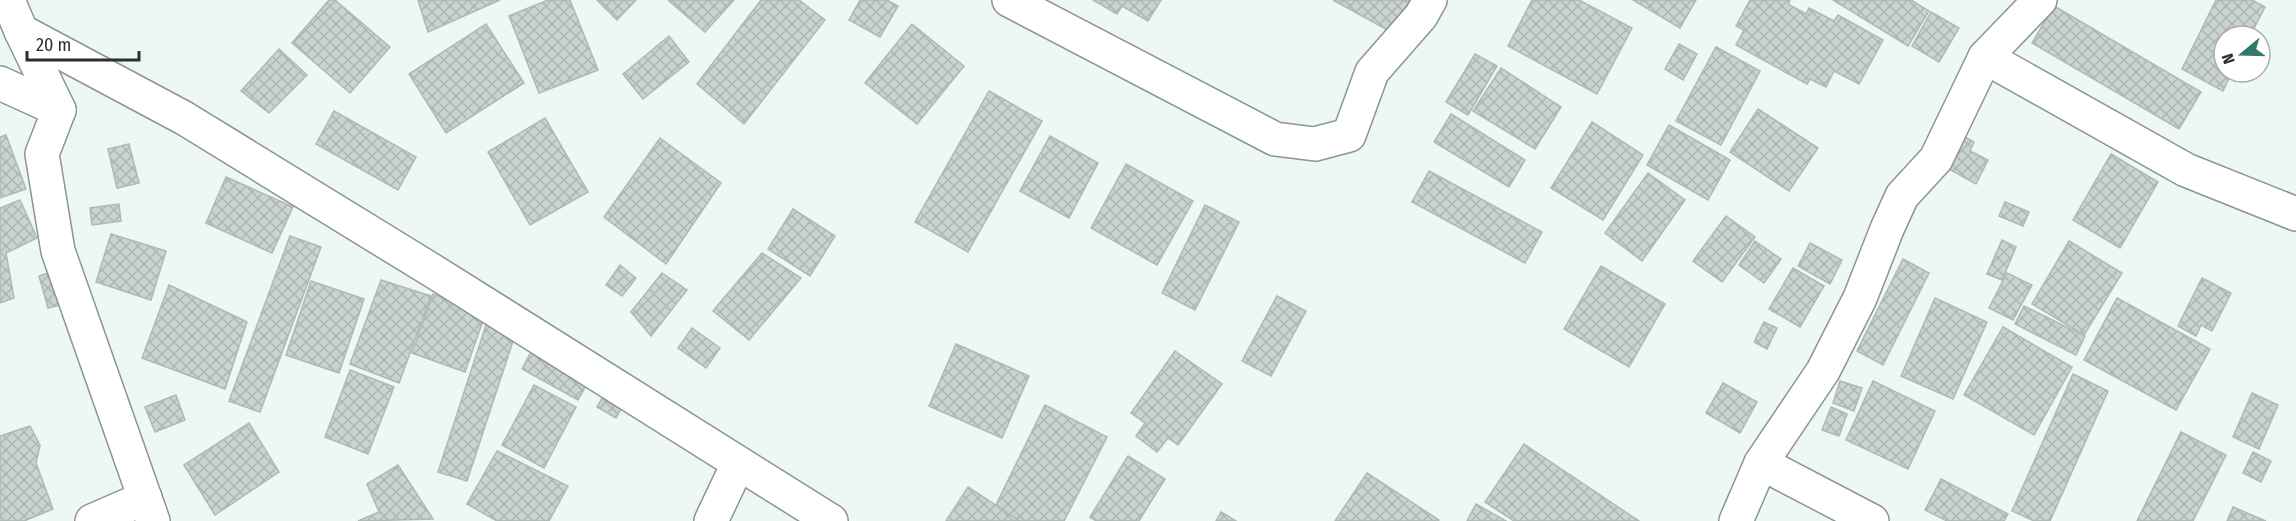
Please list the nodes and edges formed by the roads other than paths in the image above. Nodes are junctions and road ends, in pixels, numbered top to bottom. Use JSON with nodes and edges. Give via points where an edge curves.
{"nodes":[{"id":1,"x":8,"y":0,"type":"edge"},
{"id":2,"x":1009,"y":0,"type":"edge"},
{"id":3,"x":1430,"y":0,"type":"edge"},
{"id":4,"x":2040,"y":0,"type":"edge"},
{"id":5,"x":21,"y":31,"type":"junction"},
{"id":6,"x":1985,"y":57,"type":"junction"},
{"id":7,"x":0,"y":82,"type":"edge"},
{"id":8,"x":59,"y":110,"type":"junction"},
{"id":9,"x":2296,"y":214,"type":"edge"},
{"id":10,"x":1761,"y":463,"type":"junction"},
{"id":11,"x":738,"y":464,"type":"junction"},
{"id":12,"x":149,"y":509,"type":"edge"},
{"id":13,"x":92,"y":521,"type":"edge"},
{"id":14,"x":711,"y":521,"type":"edge"},
{"id":15,"x":831,"y":521,"type":"edge"},
{"id":16,"x":1736,"y":521,"type":"edge"},
{"id":17,"x":1872,"y":521,"type":"edge"}],
"edges":[{"from":1,"to":5,"type":"street"},
{"from":2,"to":3,"type":"street","via":[[1275,139],[1315,144],[1349,135],[1372,72],[1421,16]]},
{"from":4,"to":6,"type":"street"},
{"from":5,"to":8,"type":"street"},
{"from":5,"to":11,"type":"street","via":[[184,118]]},
{"from":6,"to":9,"type":"street","via":[[2186,171]]},
{"from":6,"to":10,"type":"street","via":[[1936,159],[1902,196],[1860,298],[1823,371]]},
{"from":7,"to":8,"type":"street"},
{"from":8,"to":12,"type":"street","via":[[42,154],[58,251]]},
{"from":10,"to":16,"type":"street"},
{"from":10,"to":17,"type":"street"},
{"from":11,"to":14,"type":"street"},
{"from":11,"to":15,"type":"street"},
{"from":12,"to":13,"type":"street"}]}
